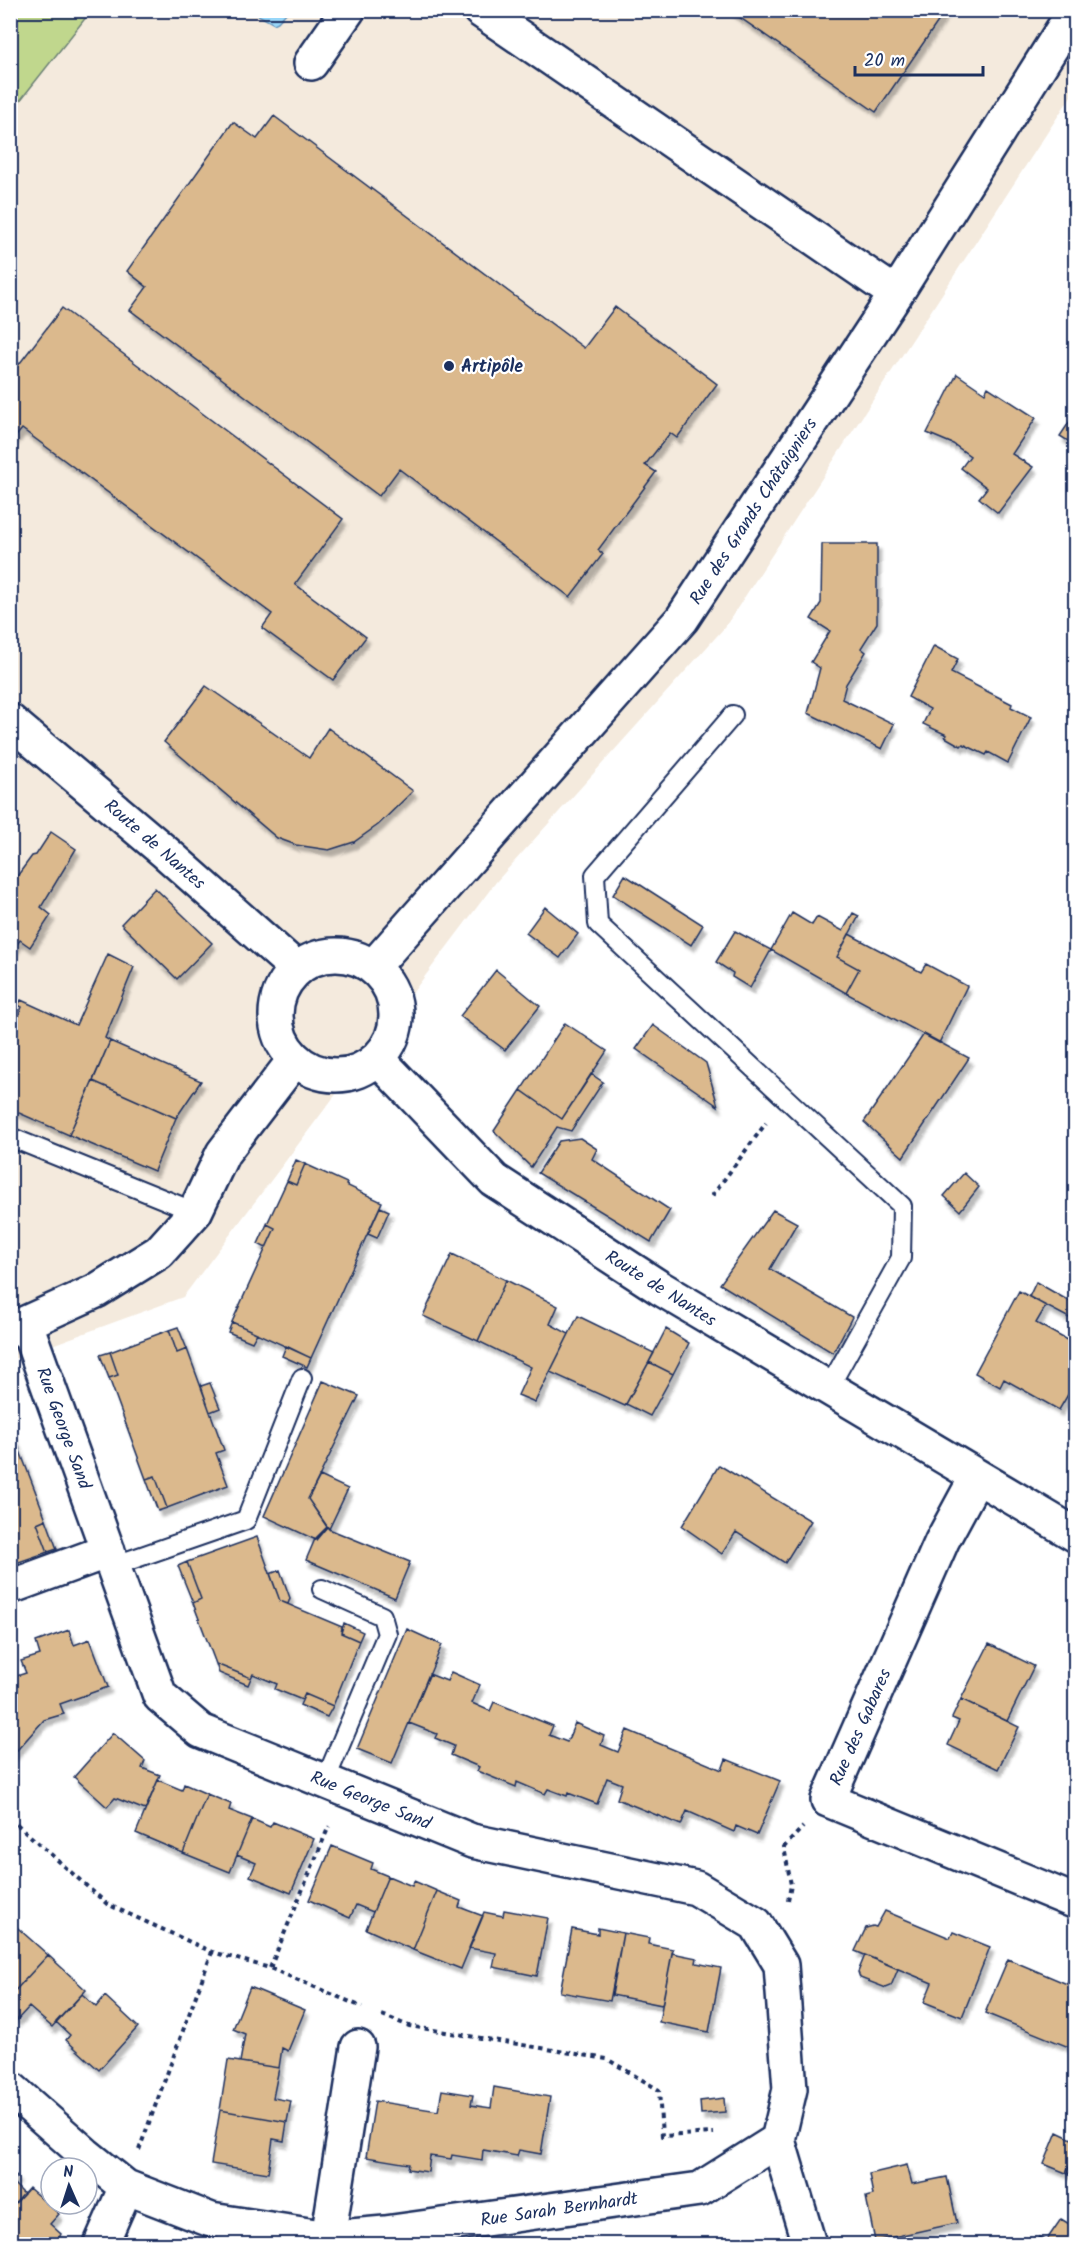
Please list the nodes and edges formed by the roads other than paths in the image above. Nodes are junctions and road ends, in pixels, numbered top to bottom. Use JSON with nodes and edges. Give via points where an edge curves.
{"nodes":[{"id":1,"x":348,"y":10,"type":"edge"},
{"id":2,"x":480,"y":10,"type":"edge"},
{"id":3,"x":1075,"y":10,"type":"edge"},
{"id":4,"x":311,"y":63,"type":"dead end"},
{"id":5,"x":896,"y":294,"type":"junction"},
{"id":6,"x":733,"y":715,"type":"dead end"},
{"id":7,"x":10,"y":721,"type":"edge"},
{"id":8,"x":372,"y":967,"type":"junction"},
{"id":9,"x":297,"y":969,"type":"junction"},
{"id":10,"x":295,"y":1059,"type":"junction"},
{"id":11,"x":378,"y":1059,"type":"junction"},
{"id":12,"x":10,"y":1137,"type":"edge"},
{"id":13,"x":195,"y":1212,"type":"junction"},
{"id":14,"x":18,"y":1327,"type":"edge"},
{"id":15,"x":302,"y":1378,"type":"dead end"},
{"id":16,"x":828,"y":1389,"type":"junction"},
{"id":17,"x":976,"y":1478,"type":"junction"},
{"id":18,"x":1076,"y":1535,"type":"edge"},
{"id":19,"x":111,"y":1559,"type":"junction"},
{"id":20,"x":10,"y":1587,"type":"edge"},
{"id":21,"x":322,"y":1589,"type":"dead end"},
{"id":22,"x":335,"y":1785,"type":"junction"},
{"id":23,"x":1076,"y":1902,"type":"edge"},
{"id":24,"x":358,"y":2047,"type":"dead end"},
{"id":25,"x":10,"y":2088,"type":"edge"},
{"id":26,"x":777,"y":2140,"type":"junction"},
{"id":27,"x":126,"y":2187,"type":"junction"},
{"id":28,"x":328,"y":2238,"type":"junction"},
{"id":29,"x":101,"y":2244,"type":"edge"},
{"id":30,"x":809,"y":2244,"type":"edge"}],
"edges":[{"from":1,"to":4,"type":"street"},
{"from":2,"to":5,"type":"street"},
{"from":3,"to":5,"type":"street","name":"Rue des Grands Châtaigniers"},
{"from":5,"to":8,"type":"street","name":"Rue des Grands Châtaigniers","via":[[682,619]]},
{"from":6,"to":16,"type":"lane","via":[[595,875],[598,924],[902,1206],[901,1258]]},
{"from":7,"to":9,"type":"street","name":"Route de Nantes","via":[[157,844]]},
{"from":8,"to":9,"type":"street","via":[[352,957],[329,955]]},
{"from":8,"to":11,"type":"street","via":[[388,984],[396,1006],[395,1029]]},
{"from":9,"to":10,"type":"street","via":[[282,989],[276,1013],[280,1038]]},
{"from":10,"to":11,"type":"street","via":[[307,1068],[336,1075],[351,1074]]},
{"from":10,"to":13,"type":"street","via":[[223,1153]]},
{"from":11,"to":16,"type":"street","name":"Route de Nantes","via":[[494,1180],[660,1288]]},
{"from":12,"to":13,"type":"lane"},
{"from":13,"to":14,"type":"street","via":[[159,1252],[96,1291]]},
{"from":14,"to":19,"type":"street","name":"Rue George Sand"},
{"from":15,"to":19,"type":"lane","via":[[246,1520]]},
{"from":16,"to":17,"type":"street","name":"Route de Nantes"},
{"from":17,"to":18,"type":"street","name":"Route de Nantes"},
{"from":17,"to":23,"type":"street","name":"Rue des Gabares","via":[[942,1541],[828,1800]]},
{"from":19,"to":20,"type":"street"},
{"from":19,"to":22,"type":"street","name":"Rue George Sand","via":[[160,1696],[201,1731]]},
{"from":21,"to":22,"type":"lane","via":[[382,1616],[387,1634]]},
{"from":22,"to":26,"type":"street","name":"Rue George Sand","via":[[472,1841],[696,1888],[756,1924],[781,1965],[790,2089]]},
{"from":24,"to":28,"type":"street"},
{"from":25,"to":27,"type":"street","name":"Rue Sarah Bernhardt"},
{"from":26,"to":28,"type":"street","name":"Rue Sarah Bernhardt","via":[[700,2189]]},
{"from":26,"to":30,"type":"street"},
{"from":27,"to":28,"type":"street","name":"Rue Sarah Bernhardt","via":[[211,2220]]},
{"from":27,"to":29,"type":"street"}]}
